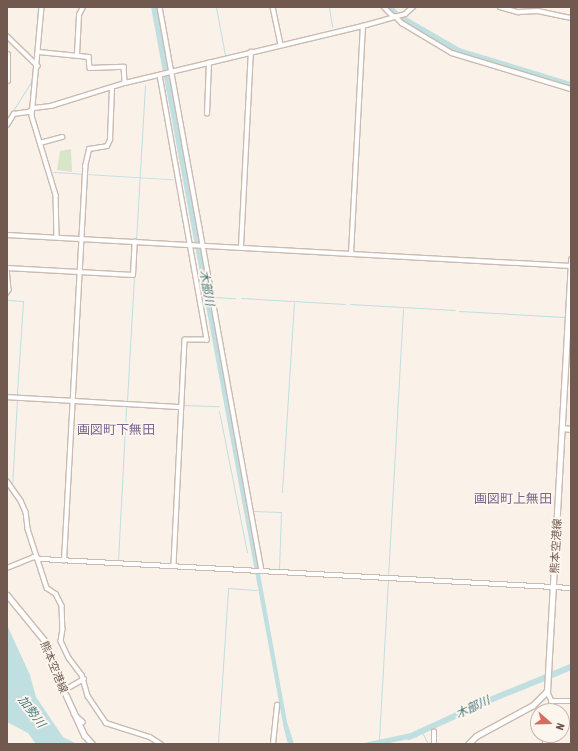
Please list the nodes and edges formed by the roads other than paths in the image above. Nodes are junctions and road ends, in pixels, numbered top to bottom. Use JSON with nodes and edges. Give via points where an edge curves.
{"nodes":[{"id":1,"x":42,"y":7,"type":"edge"},
{"id":2,"x":83,"y":7,"type":"edge"},
{"id":3,"x":160,"y":7,"type":"edge"},
{"id":4,"x":273,"y":7,"type":"edge"},
{"id":5,"x":384,"y":7,"type":"edge"},
{"id":6,"x":414,"y":7,"type":"edge"},
{"id":7,"x":500,"y":7,"type":"edge"},
{"id":8,"x":395,"y":17,"type":"junction"},
{"id":9,"x":571,"y":18,"type":"edge"},
{"id":10,"x":362,"y":26,"type":"junction"},
{"id":11,"x":7,"y":36,"type":"edge"},
{"id":12,"x":280,"y":44,"type":"junction"},
{"id":13,"x":39,"y":52,"type":"junction"},
{"id":14,"x":251,"y":52,"type":"junction"},
{"id":15,"x":7,"y":54,"type":"edge"},
{"id":16,"x":77,"y":55,"type":"junction"},
{"id":17,"x":209,"y":63,"type":"junction"},
{"id":18,"x":38,"y":66,"type":"junction"},
{"id":19,"x":171,"y":72,"type":"junction"},
{"id":20,"x":160,"y":75,"type":"junction"},
{"id":21,"x":7,"y":80,"type":"edge"},
{"id":22,"x":125,"y":84,"type":"junction"},
{"id":23,"x":112,"y":89,"type":"junction"},
{"id":24,"x":571,"y":89,"type":"edge"},
{"id":25,"x":34,"y":108,"type":"junction"},
{"id":26,"x":207,"y":114,"type":"dead end"},
{"id":27,"x":7,"y":125,"type":"edge"},
{"id":28,"x":62,"y":137,"type":"dead end"},
{"id":29,"x":40,"y":143,"type":"junction"},
{"id":30,"x":7,"y":235,"type":"edge"},
{"id":31,"x":57,"y":237,"type":"junction"},
{"id":32,"x":81,"y":239,"type":"junction"},
{"id":33,"x":135,"y":242,"type":"junction"},
{"id":34,"x":191,"y":245,"type":"junction"},
{"id":35,"x":202,"y":245,"type":"junction"},
{"id":36,"x":241,"y":247,"type":"junction"},
{"id":37,"x":351,"y":254,"type":"junction"},
{"id":38,"x":571,"y":259,"type":"edge"},
{"id":39,"x":571,"y":266,"type":"edge"},
{"id":40,"x":7,"y":268,"type":"edge"},
{"id":41,"x":79,"y":272,"type":"junction"},
{"id":42,"x":7,"y":293,"type":"edge"},
{"id":43,"x":7,"y":397,"type":"edge"},
{"id":44,"x":72,"y":401,"type":"junction"},
{"id":45,"x":181,"y":407,"type":"junction"},
{"id":46,"x":562,"y":428,"type":"junction"},
{"id":47,"x":571,"y":429,"type":"edge"},
{"id":48,"x":7,"y":481,"type":"edge"},
{"id":49,"x":36,"y":558,"type":"junction"},
{"id":50,"x":64,"y":561,"type":"junction"},
{"id":51,"x":174,"y":566,"type":"junction"},
{"id":52,"x":7,"y":568,"type":"edge"},
{"id":53,"x":261,"y":571,"type":"junction"},
{"id":54,"x":554,"y":587,"type":"junction"},
{"id":55,"x":571,"y":588,"type":"edge"},
{"id":56,"x":7,"y":595,"type":"edge"},
{"id":57,"x":84,"y":679,"type":"junction"},
{"id":58,"x":70,"y":687,"type":"dead end"},
{"id":59,"x":547,"y":691,"type":"junction"},
{"id":60,"x":571,"y":700,"type":"edge"},
{"id":61,"x":552,"y":701,"type":"joint"},
{"id":62,"x":277,"y":705,"type":"dead end"},
{"id":63,"x":74,"y":714,"type":"junction"},
{"id":64,"x":83,"y":722,"type":"dead end"},
{"id":65,"x":434,"y":732,"type":"dead end"},
{"id":66,"x":92,"y":744,"type":"edge"},
{"id":67,"x":161,"y":744,"type":"edge"},
{"id":68,"x":274,"y":744,"type":"edge"},
{"id":69,"x":434,"y":744,"type":"edge"},
{"id":70,"x":468,"y":744,"type":"edge"}],
"edges":[{"from":1,"to":13,"type":"street"},
{"from":2,"to":16,"type":"street","via":[[79,15]]},
{"from":3,"to":19,"type":"street"},
{"from":4,"to":12,"type":"street"},
{"from":5,"to":8,"type":"street"},
{"from":6,"to":8,"type":"street"},
{"from":7,"to":9,"type":"street","via":[[518,12],[538,11]]},
{"from":8,"to":10,"type":"street"},
{"from":8,"to":24,"type":"street","via":[[452,53]]},
{"from":10,"to":12,"type":"street"},
{"from":10,"to":37,"type":"street"},
{"from":11,"to":18,"type":"street"},
{"from":12,"to":14,"type":"street"},
{"from":13,"to":16,"type":"street"},
{"from":13,"to":18,"type":"street"},
{"from":14,"to":17,"type":"street"},
{"from":14,"to":36,"type":"street"},
{"from":15,"to":21,"type":"main road"},
{"from":16,"to":22,"type":"street","via":[[89,57],[90,68],[124,67]]},
{"from":17,"to":19,"type":"street"},
{"from":17,"to":26,"type":"street"},
{"from":18,"to":25,"type":"street"},
{"from":19,"to":20,"type":"street"},
{"from":19,"to":35,"type":"street"},
{"from":20,"to":22,"type":"street"},
{"from":20,"to":34,"type":"street"},
{"from":22,"to":23,"type":"street"},
{"from":23,"to":25,"type":"street"},
{"from":23,"to":32,"type":"street","via":[[110,140],[107,146],[89,149]]},
{"from":25,"to":27,"type":"street","via":[[29,112],[14,114]]},
{"from":25,"to":29,"type":"street","via":[[33,120]]},
{"from":28,"to":29,"type":"street"},
{"from":29,"to":31,"type":"street","via":[[56,195]]},
{"from":30,"to":31,"type":"street"},
{"from":31,"to":32,"type":"street"},
{"from":32,"to":33,"type":"street"},
{"from":32,"to":41,"type":"street"},
{"from":33,"to":34,"type":"street"},
{"from":33,"to":41,"type":"street","via":[[133,275]]},
{"from":34,"to":35,"type":"street"},
{"from":34,"to":45,"type":"street","via":[[207,340],[185,340]]},
{"from":35,"to":36,"type":"street"},
{"from":35,"to":53,"type":"street"},
{"from":36,"to":37,"type":"street"},
{"from":37,"to":39,"type":"street"},
{"from":38,"to":39,"type":"main road","name":"熊本空港線"},
{"from":39,"to":46,"type":"main road","name":"熊本空港線"},
{"from":40,"to":41,"type":"street"},
{"from":40,"to":42,"type":"street"},
{"from":41,"to":44,"type":"street"},
{"from":43,"to":44,"type":"street"},
{"from":44,"to":45,"type":"street"},
{"from":44,"to":50,"type":"street"},
{"from":45,"to":51,"type":"street"},
{"from":46,"to":47,"type":"main road"},
{"from":46,"to":54,"type":"main road","name":"熊本空港線"},
{"from":48,"to":49,"type":"street","via":[[21,501]]},
{"from":49,"to":50,"type":"street"},
{"from":49,"to":52,"type":"street"},
{"from":49,"to":57,"type":"street","via":[[47,588],[56,594],[62,606],[64,629],[61,641]]},
{"from":50,"to":51,"type":"street"},
{"from":51,"to":53,"type":"street"},
{"from":53,"to":54,"type":"street"},
{"from":54,"to":55,"type":"street"},
{"from":54,"to":59,"type":"main road","name":"熊本空港線"},
{"from":56,"to":63,"type":"main road","name":"熊本空港線","via":[[44,640]]},
{"from":57,"to":58,"type":"street"},
{"from":57,"to":67,"type":"street","via":[[88,696],[106,723],[150,737]]},
{"from":59,"to":61,"type":"street"},
{"from":59,"to":70,"type":"main road","via":[[533,705],[476,736]]},
{"from":60,"to":61,"type":"street"},
{"from":62,"to":68,"type":"street"},
{"from":63,"to":64,"type":"street"},
{"from":63,"to":66,"type":"main road","name":"熊本空港線"},
{"from":65,"to":69,"type":"street"}]}
